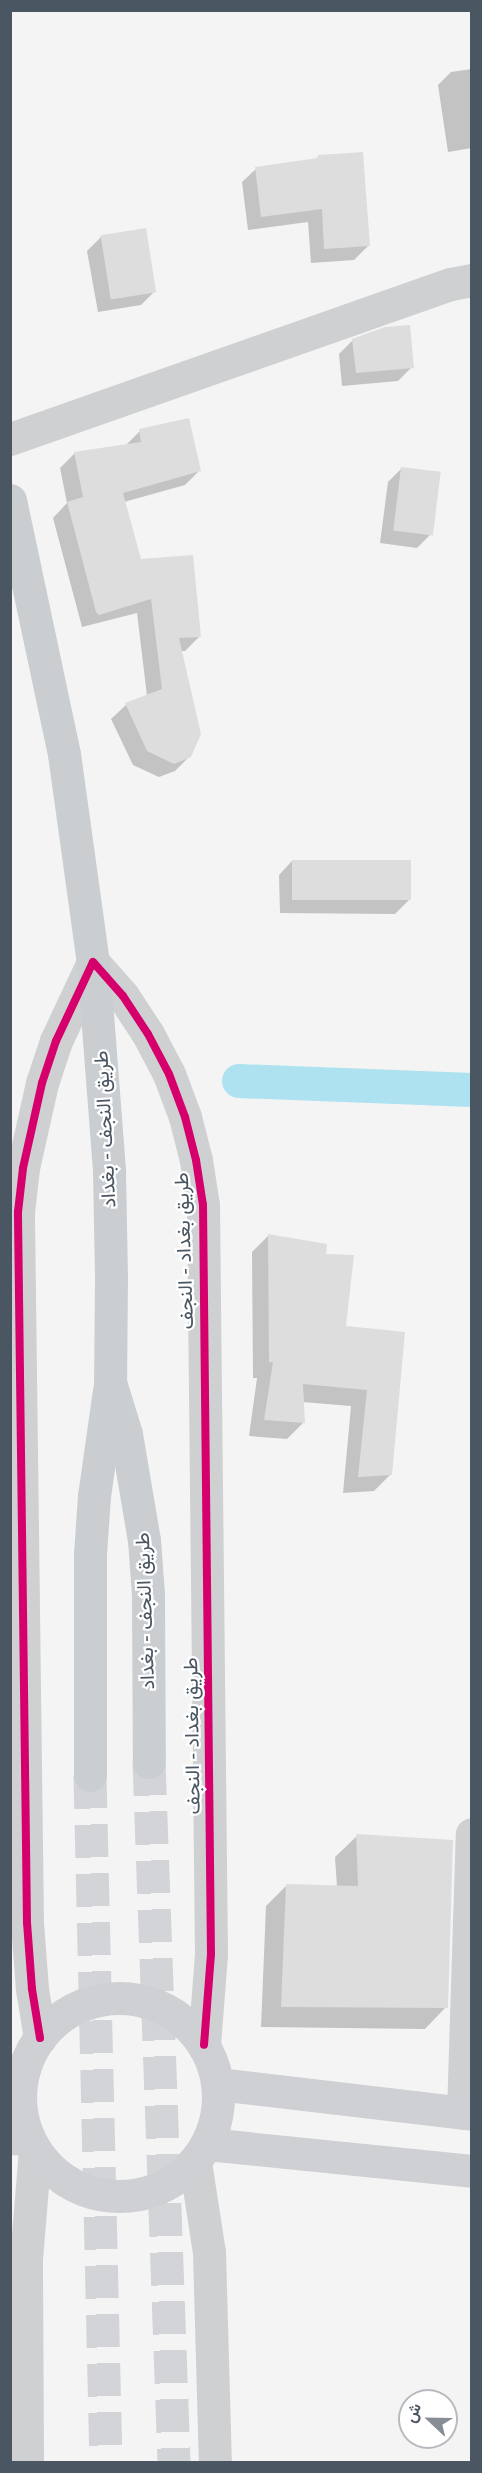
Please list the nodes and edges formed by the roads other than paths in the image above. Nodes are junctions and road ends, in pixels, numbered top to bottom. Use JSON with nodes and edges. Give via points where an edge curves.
{"nodes":[{"id":1,"x":471,"y":280,"type":"edge"},
{"id":2,"x":10,"y":439,"type":"edge"},
{"id":3,"x":10,"y":500,"type":"edge"},
{"id":4,"x":93,"y":962,"type":"junction"},
{"id":5,"x":110,"y":1382,"type":"junction"},
{"id":6,"x":150,"y":1762,"type":"tunnel mouth"},
{"id":7,"x":90,"y":1775,"type":"tunnel mouth"},
{"id":8,"x":471,"y":1834,"type":"edge"},
{"id":9,"x":40,"y":2038,"type":"junction"},
{"id":10,"x":204,"y":2045,"type":"junction"},
{"id":11,"x":17,"y":2071,"type":"edge"},
{"id":12,"x":218,"y":2084,"type":"junction"},
{"id":13,"x":467,"y":2113,"type":"edge"},
{"id":14,"x":25,"y":2142,"type":"edge"},
{"id":15,"x":201,"y":2153,"type":"junction"},
{"id":16,"x":471,"y":2171,"type":"edge"},
{"id":17,"x":27,"y":2463,"type":"edge"},
{"id":18,"x":215,"y":2463,"type":"edge"}],
"edges":[{"from":1,"to":2,"type":"street","via":[[417,295]]},
{"from":3,"to":4,"type":"main road","name":"طريق النجف - بغداد","via":[[64,754]]},
{"from":4,"to":5,"type":"main road","name":"طريق النجف - بغداد","via":[[109,1172]]},
{"from":4,"to":9,"type":"street","via":[[56,1041],[42,1083],[27,1147],[18,1212],[27,1923]]},
{"from":4,"to":10,"type":"street","name":"طريق بغداد - النجف","via":[[148,1034],[169,1074],[188,1128],[203,1205],[211,1942]]},
{"from":5,"to":6,"type":"main road","name":"طريق النجف - بغداد","via":[[126,1434],[144,1540]]},
{"from":5,"to":7,"type":"main road","via":[[90,1554]]},
{"from":8,"to":13,"type":"street"},
{"from":9,"to":10,"type":"main road","via":[[72,2010],[102,2000],[134,1999],[174,2014]]},
{"from":9,"to":11,"type":"main road"},
{"from":10,"to":12,"type":"main road"},
{"from":11,"to":14,"type":"main road"},
{"from":12,"to":13,"type":"main road"},
{"from":12,"to":15,"type":"main road","via":[[215,2125]]},
{"from":14,"to":15,"type":"main road","via":[[48,2166],[82,2190],[122,2197],[162,2187]]},
{"from":14,"to":17,"type":"street"},
{"from":15,"to":16,"type":"main road"},
{"from":15,"to":18,"type":"street","via":[[209,2252]]}]}
